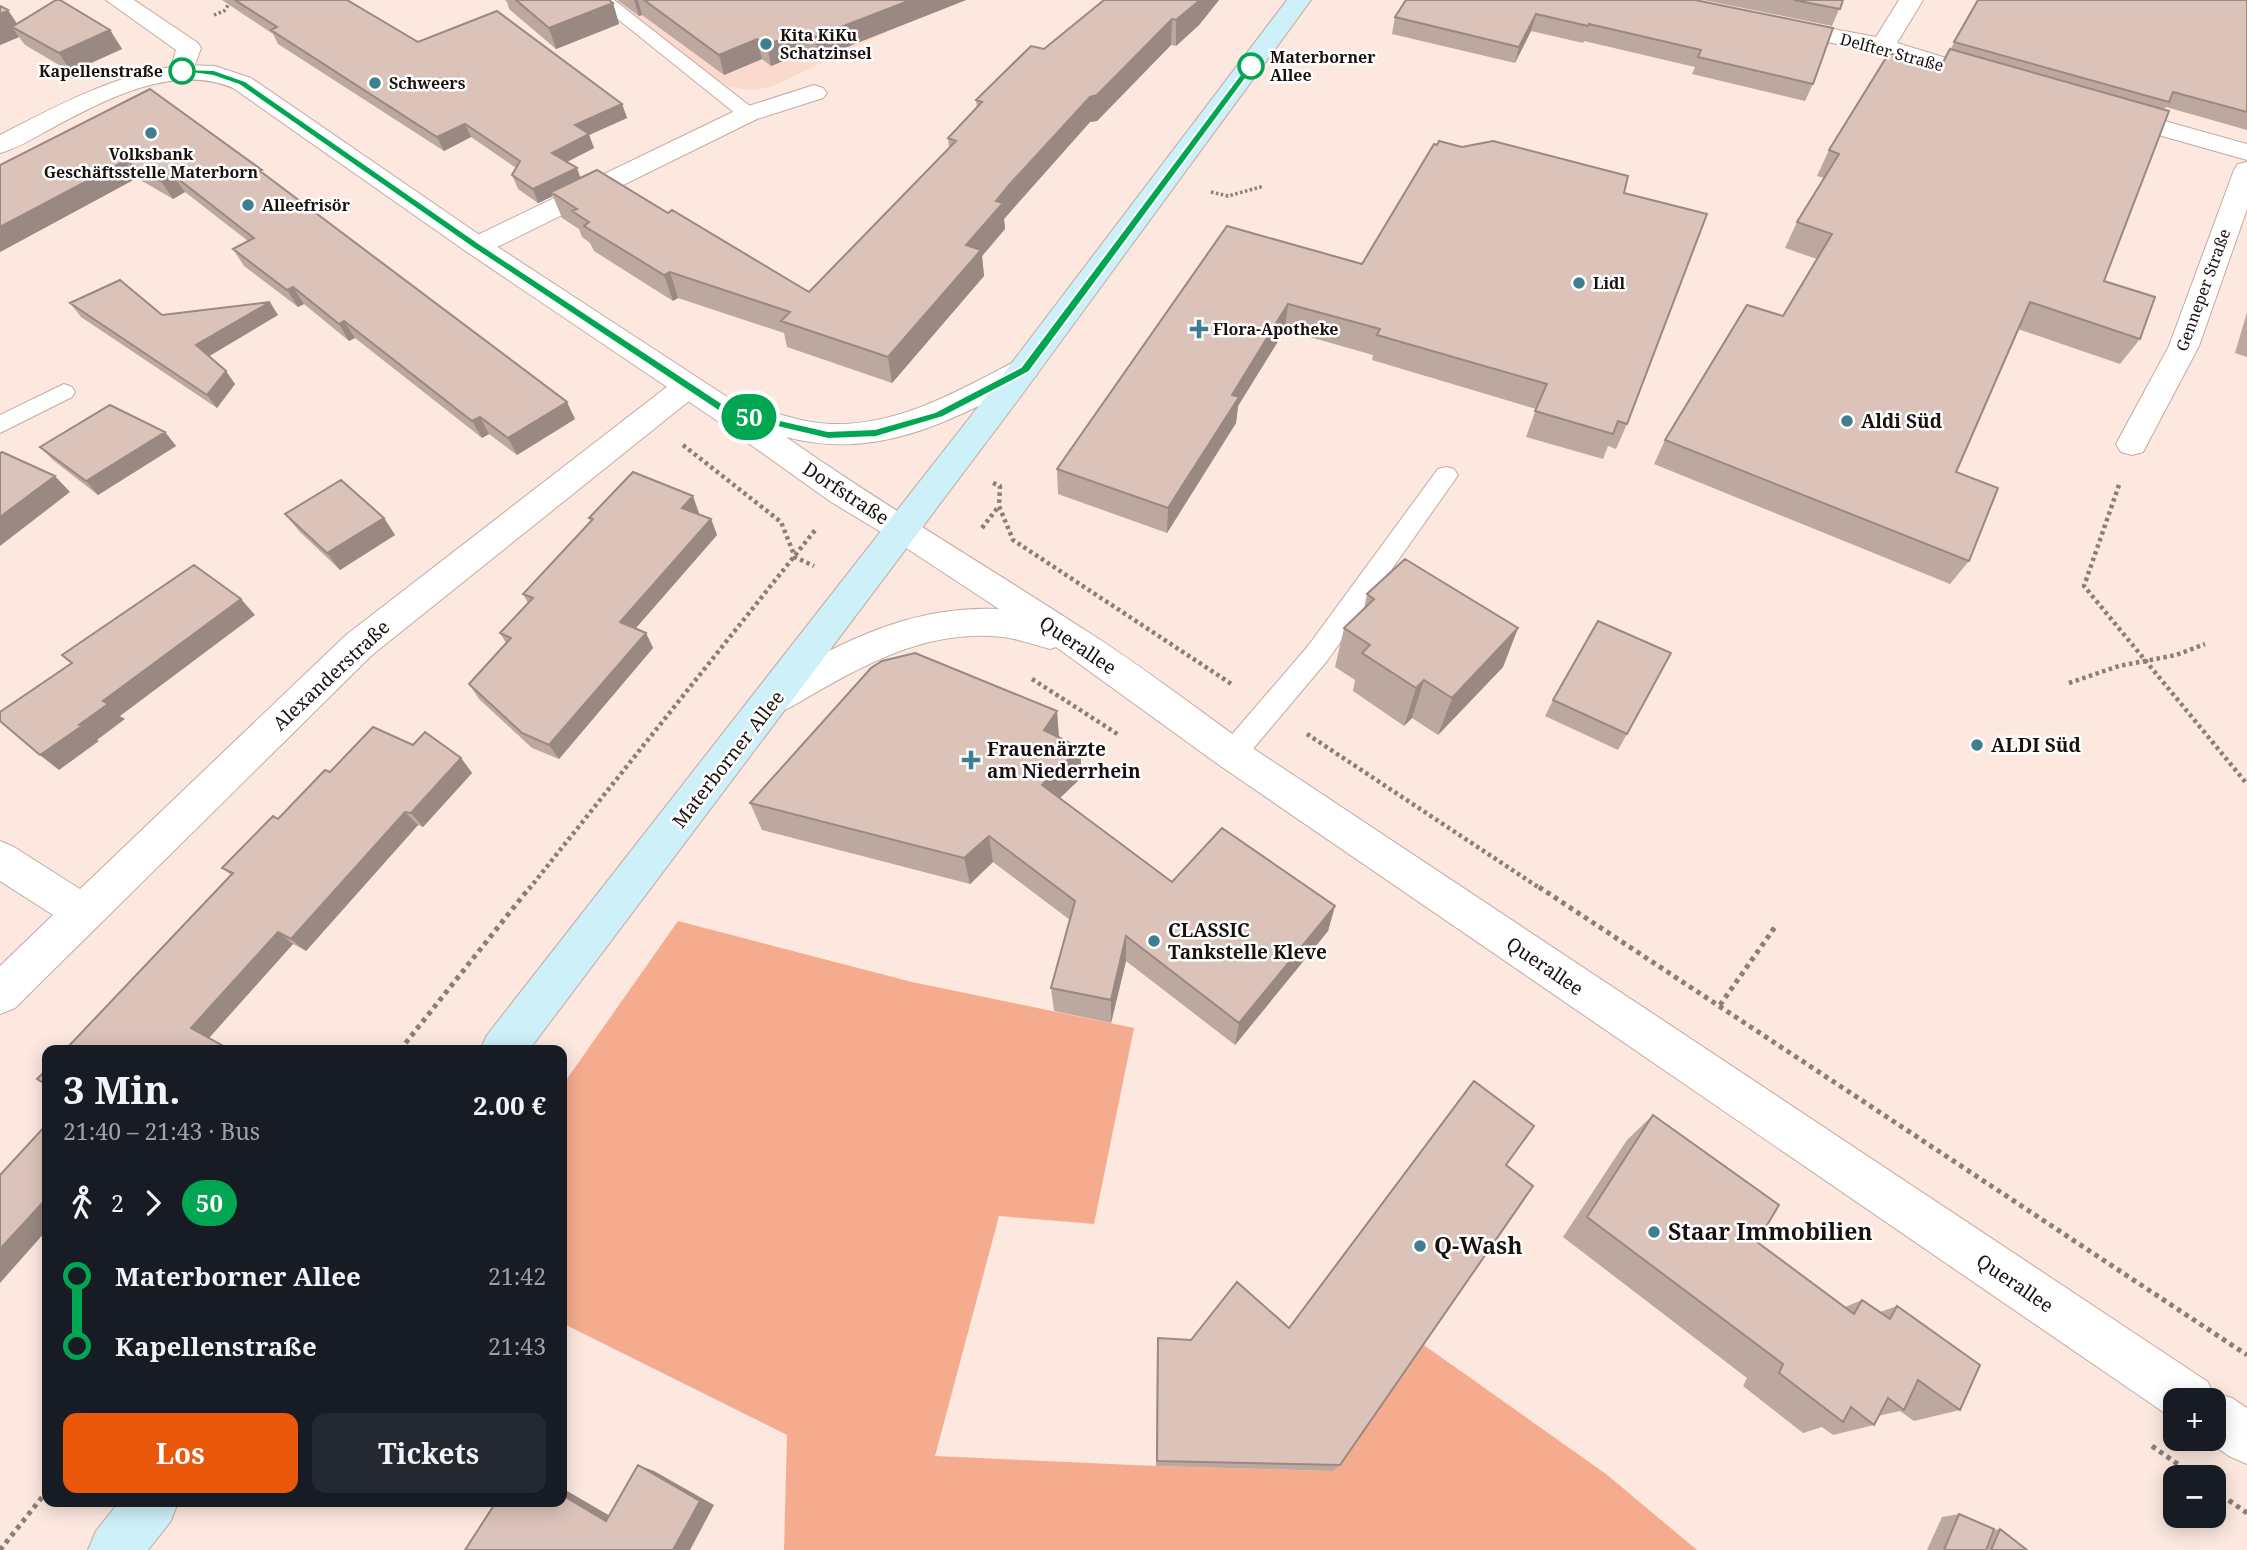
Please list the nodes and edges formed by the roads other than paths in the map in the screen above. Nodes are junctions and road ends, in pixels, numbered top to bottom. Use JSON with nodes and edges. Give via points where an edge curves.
{"nodes":[{"id":1,"x":118,"y":0,"type":"edge"},
{"id":2,"x":603,"y":0,"type":"edge"},
{"id":3,"x":1299,"y":0,"type":"edge"},
{"id":4,"x":1910,"y":0,"type":"edge"},
{"id":5,"x":1762,"y":22,"type":"edge"},
{"id":6,"x":1883,"y":46,"type":"junction"},
{"id":7,"x":182,"y":71,"type":"junction"},
{"id":8,"x":2011,"y":86,"type":"edge"},
{"id":9,"x":814,"y":93,"type":"dead end"},
{"id":10,"x":2090,"y":108,"type":"edge"},
{"id":11,"x":748,"y":114,"type":"junction"},
{"id":12,"x":0,"y":145,"type":"edge"},
{"id":13,"x":2247,"y":152,"type":"edge"},
{"id":14,"x":2247,"y":170,"type":"edge"},
{"id":15,"x":477,"y":246,"type":"junction"},
{"id":16,"x":1025,"y":369,"type":"junction"},
{"id":17,"x":688,"y":386,"type":"junction"},
{"id":18,"x":64,"y":392,"type":"dead end"},
{"id":19,"x":727,"y":412,"type":"junction"},
{"id":20,"x":0,"y":425,"type":"edge"},
{"id":21,"x":2132,"y":444,"type":"road end"},
{"id":22,"x":1446,"y":475,"type":"dead end"},
{"id":23,"x":903,"y":529,"type":"junction"},
{"id":24,"x":1076,"y":642,"type":"junction"},
{"id":25,"x":776,"y":697,"type":"junction"},
{"id":26,"x":1232,"y":754,"type":"junction"},
{"id":27,"x":0,"y":859,"type":"edge"},
{"id":28,"x":82,"y":912,"type":"junction"},
{"id":29,"x":0,"y":994,"type":"edge"},
{"id":30,"x":506,"y":1045,"type":"edge"},
{"id":31,"x":2172,"y":1388,"type":"edge"},
{"id":32,"x":2226,"y":1424,"type":"edge"},
{"id":33,"x":2247,"y":1438,"type":"edge"},
{"id":34,"x":148,"y":1507,"type":"edge"},
{"id":35,"x":115,"y":1550,"type":"edge"}],
"edges":[{"from":1,"to":7,"type":"street","via":[[189,48]]},
{"from":2,"to":11,"type":"lane"},
{"from":3,"to":16,"type":"main road","name":"Materborner Allee"},
{"from":4,"to":6,"type":"street"},
{"from":5,"to":6,"type":"street","name":"Delfter Straße"},
{"from":6,"to":8,"type":"street","name":"Delfter Straße"},
{"from":7,"to":12,"type":"street","name":"Dorfstraße","via":[[146,78],[101,95]]},
{"from":7,"to":15,"type":"street","name":"Dorfstraße","via":[[214,73],[242,83]]},
{"from":9,"to":11,"type":"street"},
{"from":10,"to":13,"type":"street"},
{"from":11,"to":15,"type":"street"},
{"from":14,"to":21,"type":"street","name":"Genneper Straße","via":[[2184,346]]},
{"from":15,"to":17,"type":"street","name":"Dorfstraße"},
{"from":16,"to":19,"type":"street","via":[[939,414],[876,433],[828,435]]},
{"from":16,"to":23,"type":"main road","name":"Materborner Allee"},
{"from":17,"to":19,"type":"street","name":"Dorfstraße"},
{"from":17,"to":28,"type":"street","name":"Alexanderstraße","via":[[359,645]]},
{"from":18,"to":20,"type":"lane"},
{"from":19,"to":23,"type":"street","name":"Dorfstraße","via":[[843,494]]},
{"from":22,"to":26,"type":"lane","via":[[1272,711]]},
{"from":23,"to":24,"type":"street","name":"Querallee"},
{"from":23,"to":25,"type":"main road","name":"Materborner Allee"},
{"from":24,"to":25,"type":"street","via":[[1003,623],[946,622],[899,633]]},
{"from":24,"to":26,"type":"street","name":"Querallee"},
{"from":25,"to":30,"type":"main road","name":"Materborner Allee"},
{"from":26,"to":31,"type":"street","name":"Querallee"},
{"from":27,"to":28,"type":"street"},
{"from":28,"to":29,"type":"street","name":"Alexanderstraße"},
{"from":32,"to":33,"type":"street"},
{"from":34,"to":35,"type":"main road"}]}
